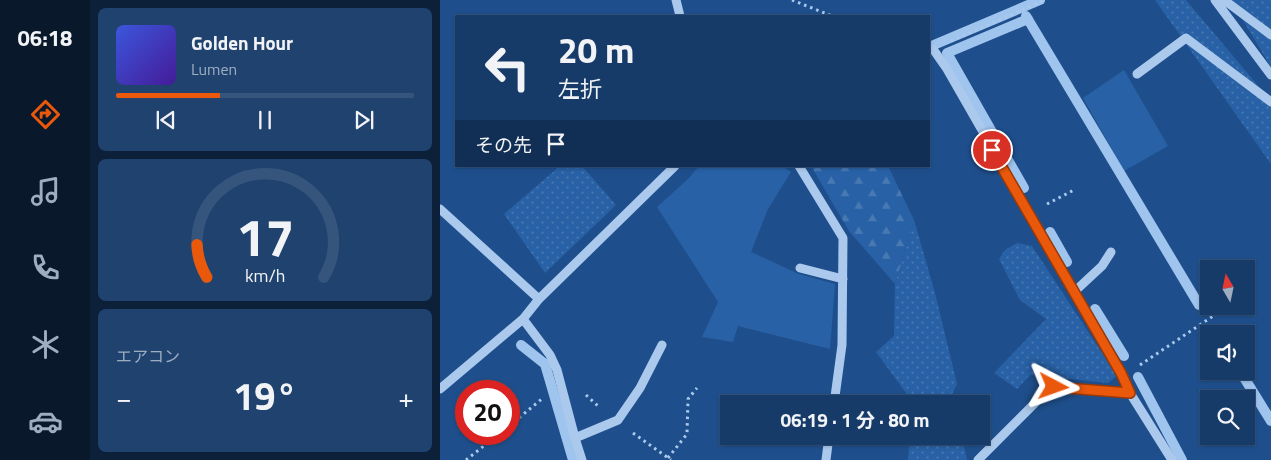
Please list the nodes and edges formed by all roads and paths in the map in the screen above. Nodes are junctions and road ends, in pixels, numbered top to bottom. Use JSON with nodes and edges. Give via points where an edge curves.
{"nodes":[{"id":1,"x":676,"y":0,"type":"edge"},
{"id":2,"x":792,"y":0,"type":"edge"},
{"id":3,"x":1045,"y":0,"type":"edge"},
{"id":4,"x":1215,"y":0,"type":"edge"},
{"id":5,"x":1224,"y":0,"type":"edge"},
{"id":6,"x":680,"y":15,"type":"edge"},
{"id":7,"x":830,"y":15,"type":"edge"},
{"id":8,"x":1271,"y":35,"type":"edge"},
{"id":9,"x":933,"y":49,"type":"joint"},
{"id":10,"x":1137,"y":74,"type":"dead end"},
{"id":11,"x":1271,"y":75,"type":"edge"},
{"id":12,"x":1271,"y":102,"type":"edge"},
{"id":13,"x":675,"y":167,"type":"edge"},
{"id":14,"x":800,"y":167,"type":"edge"},
{"id":15,"x":1074,"y":190,"type":"dead end"},
{"id":16,"x":440,"y":209,"type":"edge"},
{"id":17,"x":1029,"y":214,"type":"junction"},
{"id":18,"x":1111,"y":252,"type":"dead end"},
{"id":19,"x":800,"y":268,"type":"dead end"},
{"id":20,"x":843,"y":279,"type":"junction"},
{"id":21,"x":1074,"y":292,"type":"junction"},
{"id":22,"x":539,"y":299,"type":"junction"},
{"id":23,"x":1214,"y":315,"type":"edge"},
{"id":24,"x":523,"y":319,"type":"junction"},
{"id":25,"x":662,"y":345,"type":"dead end"},
{"id":26,"x":1123,"y":377,"type":"junction"},
{"id":27,"x":697,"y":388,"type":"dead end"},
{"id":28,"x":440,"y":389,"type":"edge"},
{"id":29,"x":1130,"y":393,"type":"junction"},
{"id":30,"x":835,"y":395,"type":"edge"},
{"id":31,"x":541,"y":400,"type":"dead end"},
{"id":32,"x":520,"y":417,"type":"edge"},
{"id":33,"x":575,"y":438,"type":"junction"},
{"id":34,"x":485,"y":445,"type":"edge"},
{"id":35,"x":827,"y":445,"type":"edge"},
{"id":36,"x":668,"y":458,"type":"dead end"},
{"id":37,"x":466,"y":460,"type":"edge"},
{"id":38,"x":582,"y":460,"type":"edge"},
{"id":39,"x":826,"y":460,"type":"edge"},
{"id":40,"x":978,"y":460,"type":"edge"},
{"id":41,"x":1172,"y":460,"type":"edge"}],
"edges":[{"from":1,"to":6,"type":"street"},
{"from":2,"to":7,"type":"path"},
{"from":3,"to":9,"type":"path"},
{"from":4,"to":11,"type":"street"},
{"from":5,"to":8,"type":"street"},
{"from":9,"to":17,"type":"street"},
{"from":10,"to":12,"type":"street","via":[[1186,38]]},
{"from":13,"to":22,"type":"street"},
{"from":14,"to":20,"type":"street","via":[[843,238]]},
{"from":15,"to":17,"type":"path"},
{"from":16,"to":22,"type":"street"},
{"from":17,"to":21,"type":"street"},
{"from":18,"to":21,"type":"street","via":[[1102,266]]},
{"from":19,"to":20,"type":"street"},
{"from":20,"to":30,"type":"street","via":[[842,345]]},
{"from":21,"to":26,"type":"street"},
{"from":22,"to":24,"type":"street"},
{"from":23,"to":26,"type":"path"},
{"from":24,"to":28,"type":"street"},
{"from":24,"to":33,"type":"street","via":[[557,370]]},
{"from":25,"to":33,"type":"street","via":[[640,388],[618,420]]},
{"from":26,"to":29,"type":"street"},
{"from":27,"to":36,"type":"path","via":[[688,399],[688,434]]},
{"from":29,"to":40,"type":"street","via":[[1051,387]]},
{"from":29,"to":41,"type":"street"},
{"from":31,"to":32,"type":"path"},
{"from":33,"to":38,"type":"street"},
{"from":34,"to":37,"type":"path"},
{"from":35,"to":39,"type":"street"}]}
